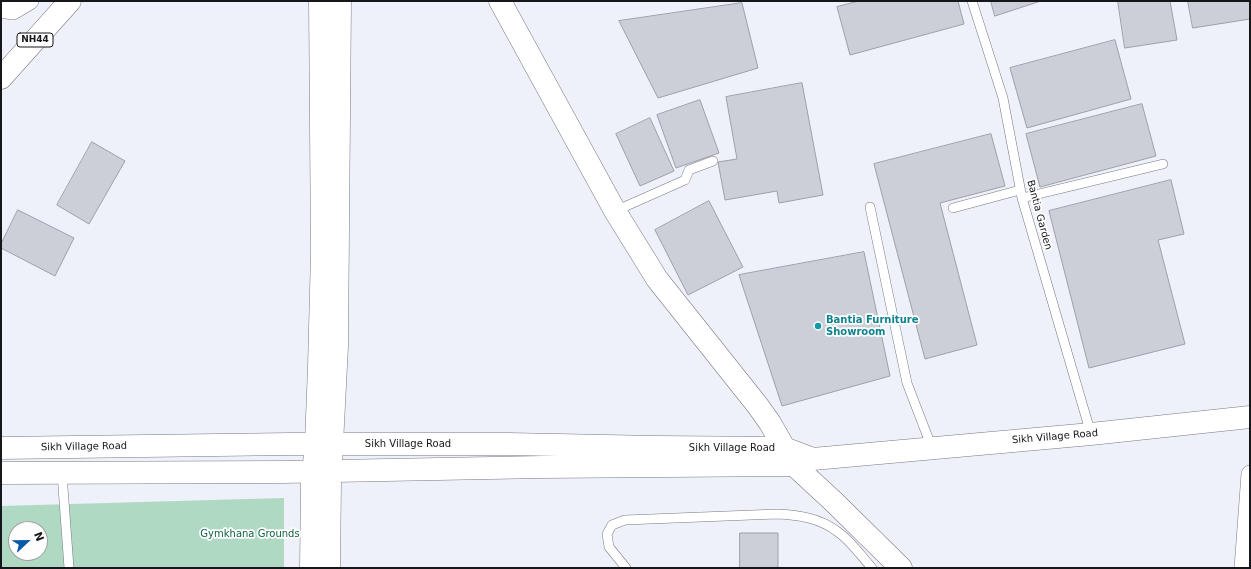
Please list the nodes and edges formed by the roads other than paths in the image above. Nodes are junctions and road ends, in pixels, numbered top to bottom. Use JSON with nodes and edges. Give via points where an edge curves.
{"nodes":[{"id":1,"x":30,"y":1,"type":"edge"},
{"id":2,"x":70,"y":1,"type":"edge"},
{"id":3,"x":320,"y":1,"type":"edge"},
{"id":4,"x":340,"y":1,"type":"edge"},
{"id":5,"x":500,"y":1,"type":"edge"},
{"id":6,"x":972,"y":1,"type":"edge"},
{"id":7,"x":1,"y":9,"type":"edge"},
{"id":8,"x":1,"y":78,"type":"edge"},
{"id":9,"x":713,"y":161,"type":"dead end"},
{"id":10,"x":1163,"y":164,"type":"dead end"},
{"id":11,"x":1021,"y":194,"type":"junction"},
{"id":12,"x":870,"y":207,"type":"dead end"},
{"id":13,"x":953,"y":208,"type":"dead end"},
{"id":14,"x":615,"y":211,"type":"junction"},
{"id":15,"x":1250,"y":417,"type":"edge"},
{"id":16,"x":1091,"y":434,"type":"junction"},
{"id":17,"x":325,"y":444,"type":"junction"},
{"id":18,"x":1,"y":448,"type":"edge"},
{"id":19,"x":932,"y":448,"type":"junction"},
{"id":20,"x":797,"y":457,"type":"junction"},
{"id":21,"x":322,"y":471,"type":"junction"},
{"id":22,"x":1,"y":473,"type":"edge"},
{"id":23,"x":62,"y":474,"type":"junction"},
{"id":24,"x":1250,"y":474,"type":"edge"},
{"id":25,"x":69,"y":568,"type":"edge"},
{"id":26,"x":311,"y":568,"type":"edge"},
{"id":27,"x":329,"y":568,"type":"edge"},
{"id":28,"x":626,"y":568,"type":"edge"},
{"id":29,"x":872,"y":568,"type":"edge"},
{"id":30,"x":901,"y":568,"type":"edge"},
{"id":31,"x":1243,"y":568,"type":"edge"}],
"edges":[{"from":1,"to":7,"type":"street","via":[[13,10]]},
{"from":2,"to":8,"type":"main road","number":"NH44"},
{"from":3,"to":17,"type":"main road"},
{"from":4,"to":17,"type":"main road","via":[[337,346]]},
{"from":5,"to":14,"type":"main road"},
{"from":6,"to":11,"type":"lane","name":"Bantia Garden","via":[[1003,98]]},
{"from":9,"to":14,"type":"lane","via":[[690,170],[685,180]]},
{"from":10,"to":11,"type":"lane"},
{"from":11,"to":13,"type":"lane"},
{"from":11,"to":16,"type":"lane","name":"Bantia Garden"},
{"from":12,"to":19,"type":"lane","via":[[907,383]]},
{"from":14,"to":20,"type":"main road","via":[[658,279]]},
{"from":15,"to":16,"type":"main road","name":"Sikh Village Road"},
{"from":16,"to":19,"type":"main road","name":"Sikh Village Road"},
{"from":17,"to":18,"type":"main road","name":"Sikh Village Road"},
{"from":17,"to":20,"type":"main road","name":"Sikh Village Road","via":[[656,447]]},
{"from":17,"to":21,"type":"main road"},
{"from":19,"to":20,"type":"main road","name":"Sikh Village Road"},
{"from":20,"to":21,"type":"main road","name":"Sikh Village Road"},
{"from":20,"to":30,"type":"main road","via":[[834,502]]},
{"from":21,"to":23,"type":"main road","name":"Sikh Village Road"},
{"from":21,"to":26,"type":"main road"},
{"from":21,"to":27,"type":"main road"},
{"from":22,"to":23,"type":"main road","name":"Sikh Village Road"},
{"from":23,"to":25,"type":"lane"},
{"from":24,"to":31,"type":"street"},
{"from":28,"to":29,"type":"lane","via":[[609,547],[607,534],[612,526],[625,520],[777,514],[798,515],[820,521],[839,532]]}]}
